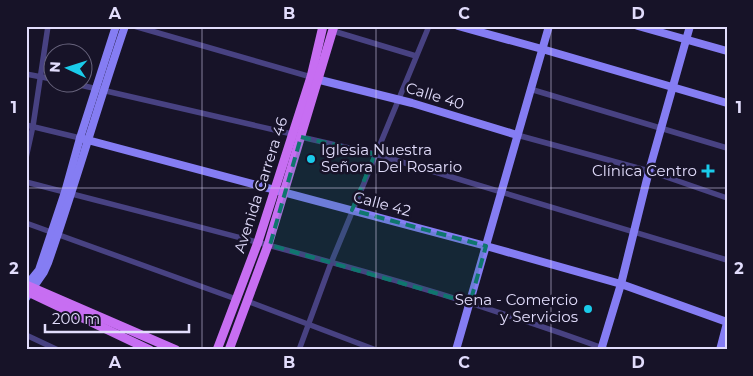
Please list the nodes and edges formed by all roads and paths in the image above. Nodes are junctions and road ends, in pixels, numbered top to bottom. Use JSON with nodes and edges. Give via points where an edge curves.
{"nodes":[{"id":1,"x":48,"y":26,"type":"edge"},
{"id":2,"x":116,"y":26,"type":"edge"},
{"id":3,"x":124,"y":26,"type":"edge"},
{"id":4,"x":134,"y":26,"type":"edge"},
{"id":5,"x":429,"y":26,"type":"edge"},
{"id":6,"x":458,"y":26,"type":"edge"},
{"id":7,"x":549,"y":26,"type":"edge"},
{"id":8,"x":638,"y":26,"type":"edge"},
{"id":9,"x":690,"y":26,"type":"edge"},
{"id":10,"x":320,"y":27,"type":"edge"},
{"id":11,"x":333,"y":29,"type":"edge"},
{"id":12,"x":686,"y":39,"type":"junction"},
{"id":13,"x":542,"y":49,"type":"junction"},
{"id":14,"x":727,"y":51,"type":"edge"},
{"id":15,"x":416,"y":56,"type":"junction"},
{"id":16,"x":26,"y":74,"type":"edge"},
{"id":17,"x":41,"y":77,"type":"junction"},
{"id":18,"x":315,"y":78,"type":"junction"},
{"id":19,"x":674,"y":87,"type":"junction"},
{"id":20,"x":92,"y":88,"type":"edge"},
{"id":21,"x":530,"y":89,"type":"junction"},
{"id":22,"x":99,"y":90,"type":"junction"},
{"id":23,"x":399,"y":99,"type":"junction"},
{"id":24,"x":727,"y":104,"type":"edge"},
{"id":25,"x":26,"y":125,"type":"edge"},
{"id":26,"x":33,"y":126,"type":"junction"},
{"id":27,"x":662,"y":128,"type":"junction"},
{"id":28,"x":296,"y":135,"type":"junction"},
{"id":29,"x":517,"y":135,"type":"junction"},
{"id":30,"x":84,"y":139,"type":"junction"},
{"id":31,"x":727,"y":148,"type":"edge"},
{"id":32,"x":375,"y":154,"type":"junction"},
{"id":33,"x":26,"y":158,"type":"edge"},
{"id":34,"x":649,"y":171,"type":"junction"},
{"id":35,"x":26,"y":182,"type":"edge"},
{"id":36,"x":279,"y":190,"type":"junction"},
{"id":37,"x":502,"y":191,"type":"junction"},
{"id":38,"x":68,"y":193,"type":"junction"},
{"id":39,"x":727,"y":198,"type":"edge"},
{"id":40,"x":352,"y":210,"type":"junction"},
{"id":41,"x":26,"y":223,"type":"edge"},
{"id":42,"x":634,"y":231,"type":"junction"},
{"id":43,"x":55,"y":232,"type":"junction"},
{"id":44,"x":258,"y":242,"type":"junction"},
{"id":45,"x":268,"y":245,"type":"junction"},
{"id":46,"x":486,"y":246,"type":"junction"},
{"id":47,"x":727,"y":260,"type":"edge"},
{"id":48,"x":331,"y":263,"type":"junction"},
{"id":49,"x":621,"y":284,"type":"junction"},
{"id":50,"x":28,"y":289,"type":"edge"},
{"id":51,"x":236,"y":299,"type":"junction"},
{"id":52,"x":247,"y":301,"type":"junction"},
{"id":53,"x":470,"y":303,"type":"junction"},
{"id":54,"x":309,"y":323,"type":"junction"},
{"id":55,"x":727,"y":323,"type":"edge"},
{"id":56,"x":26,"y":335,"type":"edge"},
{"id":57,"x":603,"y":349,"type":"edge"},
{"id":58,"x":58,"y":350,"type":"edge"},
{"id":59,"x":150,"y":350,"type":"edge"},
{"id":60,"x":176,"y":350,"type":"edge"},
{"id":61,"x":217,"y":350,"type":"edge"},
{"id":62,"x":229,"y":350,"type":"edge"},
{"id":63,"x":299,"y":350,"type":"edge"},
{"id":64,"x":376,"y":350,"type":"edge"},
{"id":65,"x":456,"y":350,"type":"edge"},
{"id":66,"x":720,"y":350,"type":"edge"}],
"edges":[{"from":1,"to":17,"type":"street"},
{"from":2,"to":22,"type":"street"},
{"from":3,"to":22,"type":"street"},
{"from":4,"to":18,"type":"street","name":"Calle 40"},
{"from":5,"to":15,"type":"street"},
{"from":6,"to":13,"type":"street"},
{"from":7,"to":13,"type":"street"},
{"from":8,"to":12,"type":"street"},
{"from":9,"to":12,"type":"street"},
{"from":10,"to":18,"type":"main road","name":"Avenida Carrera 46"},
{"from":11,"to":15,"type":"street"},
{"from":11,"to":18,"type":"main road","name":"Avenida Carrera 46"},
{"from":12,"to":14,"type":"street"},
{"from":12,"to":19,"type":"street"},
{"from":13,"to":19,"type":"street"},
{"from":13,"to":21,"type":"street"},
{"from":15,"to":23,"type":"street"},
{"from":16,"to":17,"type":"street"},
{"from":17,"to":26,"type":"street"},
{"from":18,"to":23,"type":"street","name":"Calle 40"},
{"from":18,"to":28,"type":"main road","name":"Avenida Carrera 46"},
{"from":19,"to":24,"type":"street"},
{"from":19,"to":27,"type":"street"},
{"from":20,"to":22,"type":"street"},
{"from":21,"to":27,"type":"street"},
{"from":21,"to":29,"type":"street"},
{"from":22,"to":28,"type":"street"},
{"from":22,"to":30,"type":"street"},
{"from":23,"to":29,"type":"street","name":"Calle 40"},
{"from":23,"to":32,"type":"street"},
{"from":25,"to":26,"type":"street","name":"Calle 42"},
{"from":26,"to":30,"type":"street","name":"Calle 42"},
{"from":26,"to":33,"type":"street"},
{"from":27,"to":31,"type":"street"},
{"from":27,"to":34,"type":"street"},
{"from":28,"to":32,"type":"street"},
{"from":28,"to":36,"type":"main road","name":"Avenida Carrera 46"},
{"from":29,"to":34,"type":"street","name":"Calle 40"},
{"from":29,"to":37,"type":"street"},
{"from":30,"to":36,"type":"street","name":"Calle 42"},
{"from":30,"to":38,"type":"street"},
{"from":32,"to":37,"type":"street"},
{"from":32,"to":40,"type":"street"},
{"from":34,"to":39,"type":"street","name":"Calle 40"},
{"from":34,"to":42,"type":"street"},
{"from":35,"to":38,"type":"street"},
{"from":36,"to":40,"type":"street","name":"Calle 42"},
{"from":36,"to":44,"type":"main road","name":"Avenida Carrera 46"},
{"from":36,"to":45,"type":"main road","name":"Avenida Carrera 46"},
{"from":37,"to":42,"type":"street"},
{"from":37,"to":46,"type":"street"},
{"from":38,"to":43,"type":"street"},
{"from":38,"to":44,"type":"street"},
{"from":40,"to":46,"type":"street","name":"Calle 42"},
{"from":40,"to":48,"type":"street"},
{"from":41,"to":43,"type":"street"},
{"from":42,"to":47,"type":"street"},
{"from":42,"to":49,"type":"street"},
{"from":43,"to":50,"type":"street","via":[[44,272]]},
{"from":43,"to":51,"type":"street"},
{"from":44,"to":45,"type":"street"},
{"from":44,"to":51,"type":"main road","name":"Avenida Carrera 46"},
{"from":45,"to":48,"type":"street"},
{"from":45,"to":52,"type":"main road","name":"Avenida Carrera 46"},
{"from":46,"to":49,"type":"street","name":"Calle 42"},
{"from":46,"to":53,"type":"street"},
{"from":48,"to":53,"type":"street"},
{"from":48,"to":54,"type":"street"},
{"from":49,"to":55,"type":"street","name":"Calle 42"},
{"from":49,"to":57,"type":"street"},
{"from":50,"to":59,"type":"main road"},
{"from":50,"to":60,"type":"main road"},
{"from":51,"to":61,"type":"main road","name":"Avenida Carrera 46"},
{"from":52,"to":54,"type":"street"},
{"from":52,"to":62,"type":"main road","name":"Avenida Carrera 46"},
{"from":53,"to":57,"type":"street"},
{"from":53,"to":65,"type":"street"},
{"from":54,"to":63,"type":"street"},
{"from":54,"to":64,"type":"street"},
{"from":55,"to":66,"type":"street"},
{"from":56,"to":58,"type":"street"}]}
